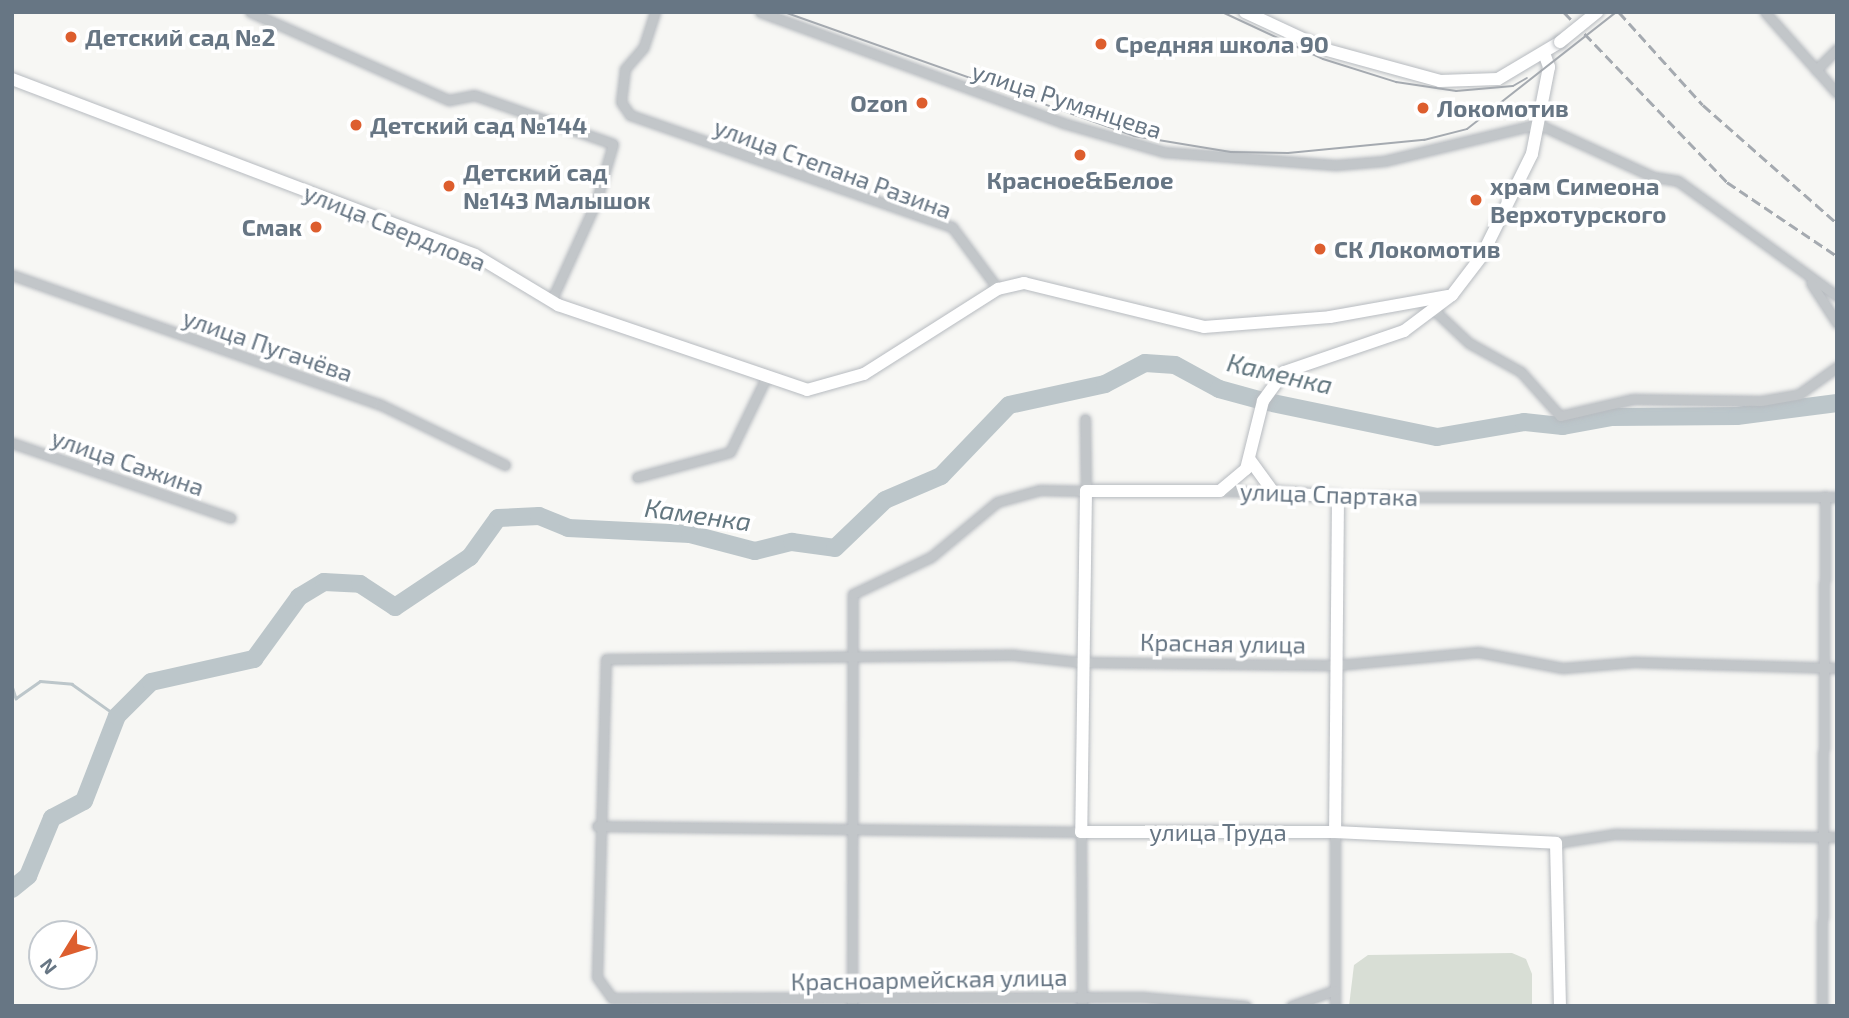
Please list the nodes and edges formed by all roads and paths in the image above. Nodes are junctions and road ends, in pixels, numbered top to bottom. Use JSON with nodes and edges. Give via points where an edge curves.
{"nodes":[{"id":1,"x":250,"y":12,"type":"edge"},
{"id":2,"x":655,"y":12,"type":"edge"},
{"id":3,"x":760,"y":12,"type":"edge"},
{"id":4,"x":1245,"y":12,"type":"edge"},
{"id":5,"x":1597,"y":12,"type":"edge"},
{"id":6,"x":1765,"y":12,"type":"edge"},
{"id":7,"x":1837,"y":49,"type":"edge"},
{"id":8,"x":1544,"y":53,"type":"junction"},
{"id":9,"x":1816,"y":70,"type":"junction"},
{"id":10,"x":12,"y":79,"type":"edge"},
{"id":11,"x":1837,"y":93,"type":"edge"},
{"id":12,"x":1538,"y":124,"type":"junction"},
{"id":13,"x":12,"y":275,"type":"edge"},
{"id":14,"x":1811,"y":281,"type":"junction"},
{"id":15,"x":998,"y":289,"type":"junction"},
{"id":16,"x":1452,"y":295,"type":"junction"},
{"id":17,"x":1837,"y":296,"type":"edge"},
{"id":18,"x":551,"y":301,"type":"junction"},
{"id":19,"x":1435,"y":311,"type":"junction"},
{"id":20,"x":1837,"y":323,"type":"edge"},
{"id":21,"x":1837,"y":367,"type":"edge"},
{"id":22,"x":765,"y":380,"type":"junction"},
{"id":23,"x":1085,"y":419,"type":"dead end"},
{"id":24,"x":12,"y":443,"type":"edge"},
{"id":25,"x":1250,"y":460,"type":"junction"},
{"id":26,"x":505,"y":465,"type":"dead end"},
{"id":27,"x":638,"y":478,"type":"dead end"},
{"id":28,"x":1086,"y":491,"type":"junction"},
{"id":29,"x":1220,"y":491,"type":"junction"},
{"id":30,"x":1273,"y":492,"type":"junction"},
{"id":31,"x":1825,"y":496,"type":"junction"},
{"id":32,"x":1338,"y":497,"type":"junction"},
{"id":33,"x":1837,"y":497,"type":"edge"},
{"id":34,"x":231,"y":518,"type":"dead end"},
{"id":35,"x":852,"y":659,"type":"junction"},
{"id":36,"x":1079,"y":662,"type":"junction"},
{"id":37,"x":1338,"y":665,"type":"junction"},
{"id":38,"x":1833,"y":668,"type":"edge"},
{"id":39,"x":850,"y":825,"type":"junction"},
{"id":40,"x":597,"y":826,"type":"junction"},
{"id":41,"x":1081,"y":832,"type":"junction"},
{"id":42,"x":1335,"y":832,"type":"junction"},
{"id":43,"x":1820,"y":836,"type":"junction"},
{"id":44,"x":1837,"y":837,"type":"edge"},
{"id":45,"x":1556,"y":844,"type":"junction"},
{"id":46,"x":1335,"y":990,"type":"junction"},
{"id":47,"x":1082,"y":1001,"type":"edge"},
{"id":48,"x":852,"y":1003,"type":"edge"},
{"id":49,"x":1246,"y":1006,"type":"edge"},
{"id":50,"x":1291,"y":1006,"type":"edge"},
{"id":51,"x":1335,"y":1006,"type":"edge"},
{"id":52,"x":1560,"y":1006,"type":"edge"},
{"id":53,"x":1822,"y":1006,"type":"edge"}],
"edges":[{"from":1,"to":18,"type":"street","via":[[449,100],[474,95],[612,144],[596,202]]},
{"from":2,"to":15,"type":"street","name":"улица Степана Разина","via":[[643,48],[625,69],[621,102],[630,115],[952,227]]},
{"from":3,"to":12,"type":"street","name":"улица Румянцева","via":[[1063,123],[1164,152],[1336,165],[1384,161]]},
{"from":4,"to":8,"type":"street","via":[[1327,50],[1440,81],[1498,79]]},
{"from":5,"to":8,"type":"street","bridge":true},
{"from":6,"to":9,"type":"street"},
{"from":7,"to":9,"type":"street"},
{"from":8,"to":12,"type":"street","via":[[1549,67]]},
{"from":9,"to":11,"type":"street"},
{"from":10,"to":18,"type":"street","name":"улица Свердлова","via":[[475,255]]},
{"from":12,"to":14,"type":"street","via":[[1654,177],[1678,181]]},
{"from":12,"to":16,"type":"street","via":[[1511,200],[1481,257]]},
{"from":13,"to":26,"type":"street","name":"улица Пугачёва","via":[[379,404]]},
{"from":14,"to":17,"type":"street"},
{"from":14,"to":20,"type":"street"},
{"from":15,"to":16,"type":"street","via":[[1024,283],[1049,287],[1204,327],[1330,317]]},
{"from":15,"to":22,"type":"street","name":"улица Свердлова","via":[[834,386],[807,390]]},
{"from":16,"to":19,"type":"street"},
{"from":18,"to":22,"type":"street","name":"улица Свердлова"},
{"from":19,"to":21,"type":"street","via":[[1469,343],[1521,372],[1560,416],[1633,399],[1761,401],[1799,394]]},
{"from":19,"to":25,"type":"street","via":[[1404,331],[1301,364],[1272,385],[1258,418]]},
{"from":22,"to":27,"type":"street","via":[[730,452]]},
{"from":23,"to":28,"type":"street"},
{"from":24,"to":34,"type":"street","name":"улица Сажина"},
{"from":25,"to":29,"type":"street"},
{"from":25,"to":30,"type":"street"},
{"from":28,"to":29,"type":"street","name":"улица Спартака"},
{"from":28,"to":35,"type":"street","name":"улица Спартака","via":[[1040,490],[997,502],[931,557],[853,594]]},
{"from":28,"to":36,"type":"street"},
{"from":29,"to":30,"type":"street","name":"улица Спартака"},
{"from":30,"to":32,"type":"street","name":"улица Спартака"},
{"from":31,"to":32,"type":"street","name":"улица Спартака"},
{"from":31,"to":33,"type":"street","name":"улица Спартака"},
{"from":31,"to":38,"type":"street"},
{"from":32,"to":37,"type":"street"},
{"from":35,"to":36,"type":"street","name":"Красная улица","via":[[1014,655]]},
{"from":35,"to":39,"type":"street"},
{"from":35,"to":40,"type":"street","name":"Красная улица","via":[[606,659]]},
{"from":36,"to":37,"type":"street","name":"Красная улица"},
{"from":36,"to":41,"type":"street"},
{"from":37,"to":38,"type":"street","name":"Красная улица","via":[[1478,652],[1563,668],[1634,662]]},
{"from":37,"to":42,"type":"street"},
{"from":38,"to":43,"type":"street","via":[[1821,688]]},
{"from":39,"to":40,"type":"street","name":"улица Труда"},
{"from":39,"to":41,"type":"street","name":"улица Труда"},
{"from":39,"to":48,"type":"street"},
{"from":40,"to":48,"type":"street","name":"Красноармейская улица","via":[[597,977],[612,998]]},
{"from":41,"to":42,"type":"street","name":"улица Труда"},
{"from":41,"to":47,"type":"street"},
{"from":42,"to":45,"type":"street","name":"улица Труда"},
{"from":42,"to":46,"type":"street"},
{"from":43,"to":44,"type":"street","name":"улица Труда"},
{"from":43,"to":45,"type":"street","name":"улица Труда","via":[[1615,834]]},
{"from":43,"to":53,"type":"street"},
{"from":45,"to":52,"type":"street"},
{"from":46,"to":50,"type":"street"},
{"from":46,"to":51,"type":"street"},
{"from":47,"to":48,"type":"street","name":"Красноармейская улица"},
{"from":47,"to":49,"type":"street","name":"Красноармейская улица"}]}
